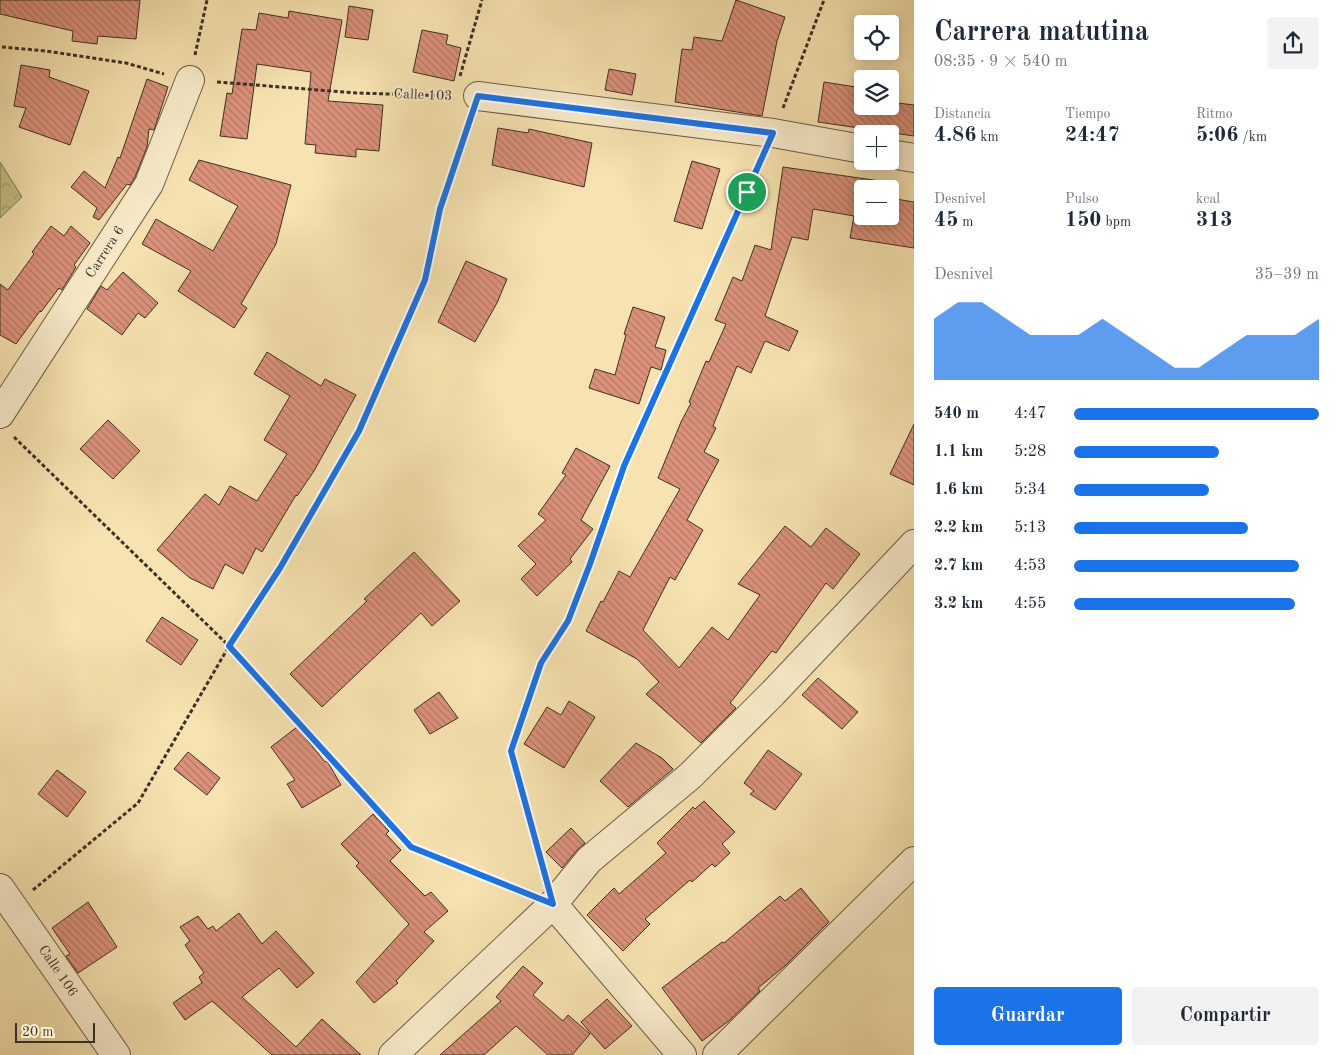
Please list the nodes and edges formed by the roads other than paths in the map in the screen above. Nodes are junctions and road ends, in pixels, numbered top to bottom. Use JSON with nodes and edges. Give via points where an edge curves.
{"nodes":[{"id":1,"x":190,"y":80,"type":"road end"},
{"id":2,"x":478,"y":96,"type":"road end"},
{"id":3,"x":854,"y":148,"type":"edge"},
{"id":4,"x":899,"y":156,"type":"edge"},
{"id":5,"x":914,"y":158,"type":"edge"},
{"id":6,"x":4,"y":422,"type":"edge"},
{"id":7,"x":914,"y":544,"type":"edge"},
{"id":8,"x":914,"y":861,"type":"edge"},
{"id":9,"x":7,"y":897,"type":"edge"},
{"id":10,"x":553,"y":904,"type":"junction"},
{"id":11,"x":116,"y":1055,"type":"edge"},
{"id":12,"x":393,"y":1055,"type":"edge"},
{"id":13,"x":682,"y":1055,"type":"edge"},
{"id":14,"x":717,"y":1055,"type":"edge"}],
"edges":[{"from":1,"to":6,"type":"street","name":"Carrera 6","via":[[149,184]]},
{"from":2,"to":3,"type":"street","via":[[773,133]]},
{"from":4,"to":5,"type":"street"},
{"from":7,"to":10,"type":"street","via":[[690,776],[589,860]]},
{"from":8,"to":14,"type":"street"},
{"from":9,"to":11,"type":"street","name":"Calle 106"},
{"from":10,"to":12,"type":"street"},
{"from":10,"to":13,"type":"street"}]}
